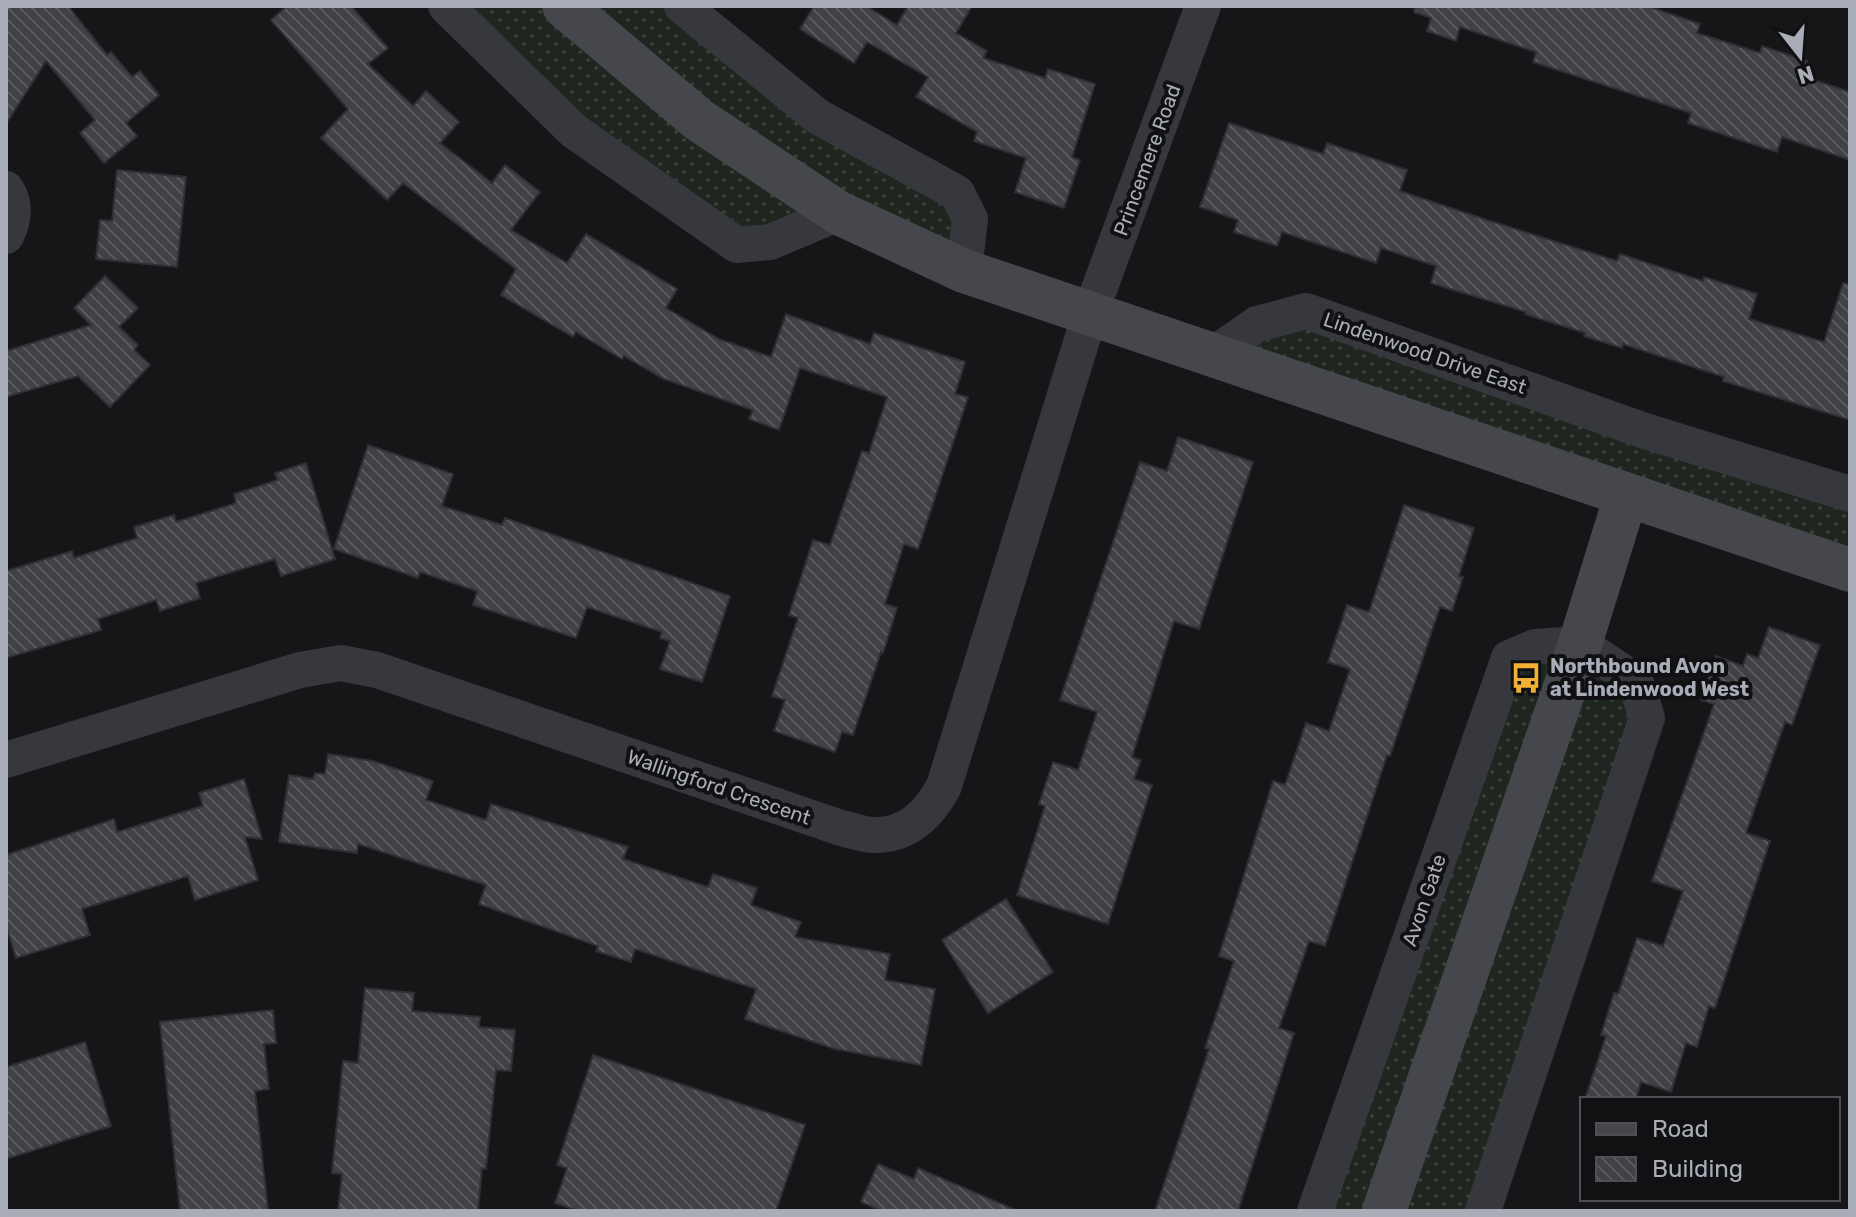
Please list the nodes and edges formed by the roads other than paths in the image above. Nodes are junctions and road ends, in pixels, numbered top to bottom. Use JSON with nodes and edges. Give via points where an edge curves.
{"nodes":[{"id":1,"x":446,"y":6,"type":"edge"},
{"id":2,"x":564,"y":6,"type":"edge"},
{"id":3,"x":682,"y":6,"type":"edge"},
{"id":4,"x":1203,"y":6,"type":"edge"},
{"id":5,"x":6,"y":189,"type":"edge"},
{"id":6,"x":839,"y":213,"type":"junction"},
{"id":7,"x":6,"y":236,"type":"edge"},
{"id":8,"x":964,"y":271,"type":"junction"},
{"id":9,"x":1090,"y":314,"type":"junction"},
{"id":10,"x":1211,"y":356,"type":"junction"},
{"id":11,"x":1850,"y":494,"type":"edge"},
{"id":12,"x":1626,"y":496,"type":"junction"},
{"id":13,"x":1850,"y":570,"type":"edge"},
{"id":14,"x":1580,"y":644,"type":"junction"},
{"id":15,"x":6,"y":760,"type":"edge"},
{"id":16,"x":1315,"y":1211,"type":"edge"},
{"id":17,"x":1384,"y":1211,"type":"edge"},
{"id":18,"x":1483,"y":1211,"type":"edge"}],
"edges":[{"from":1,"to":6,"type":"street","via":[[574,131],[737,245],[770,242]]},
{"from":2,"to":6,"type":"street","via":[[699,120]]},
{"from":3,"to":8,"type":"street","via":[[817,116],[957,193],[970,219]]},
{"from":4,"to":9,"type":"street","name":"Princemere Road"},
{"from":5,"to":7,"type":"street","via":[[13,208]]},
{"from":6,"to":8,"type":"street"},
{"from":8,"to":9,"type":"street"},
{"from":9,"to":10,"type":"street"},
{"from":9,"to":15,"type":"street","name":"Wallingford Crescent","via":[[944,786],[933,808],[908,828],[874,835],[841,828],[377,670],[341,663],[300,670]]},
{"from":10,"to":11,"type":"street","name":"Lindenwood Drive East","via":[[1257,324],[1306,311],[1645,431]]},
{"from":10,"to":12,"type":"street"},
{"from":12,"to":13,"type":"street"},
{"from":12,"to":14,"type":"street"},
{"from":14,"to":16,"type":"street","name":"Avon Gate","via":[[1535,647],[1509,658]]},
{"from":14,"to":17,"type":"street"},
{"from":14,"to":18,"type":"street","via":[[1635,680],[1647,718]]}]}
